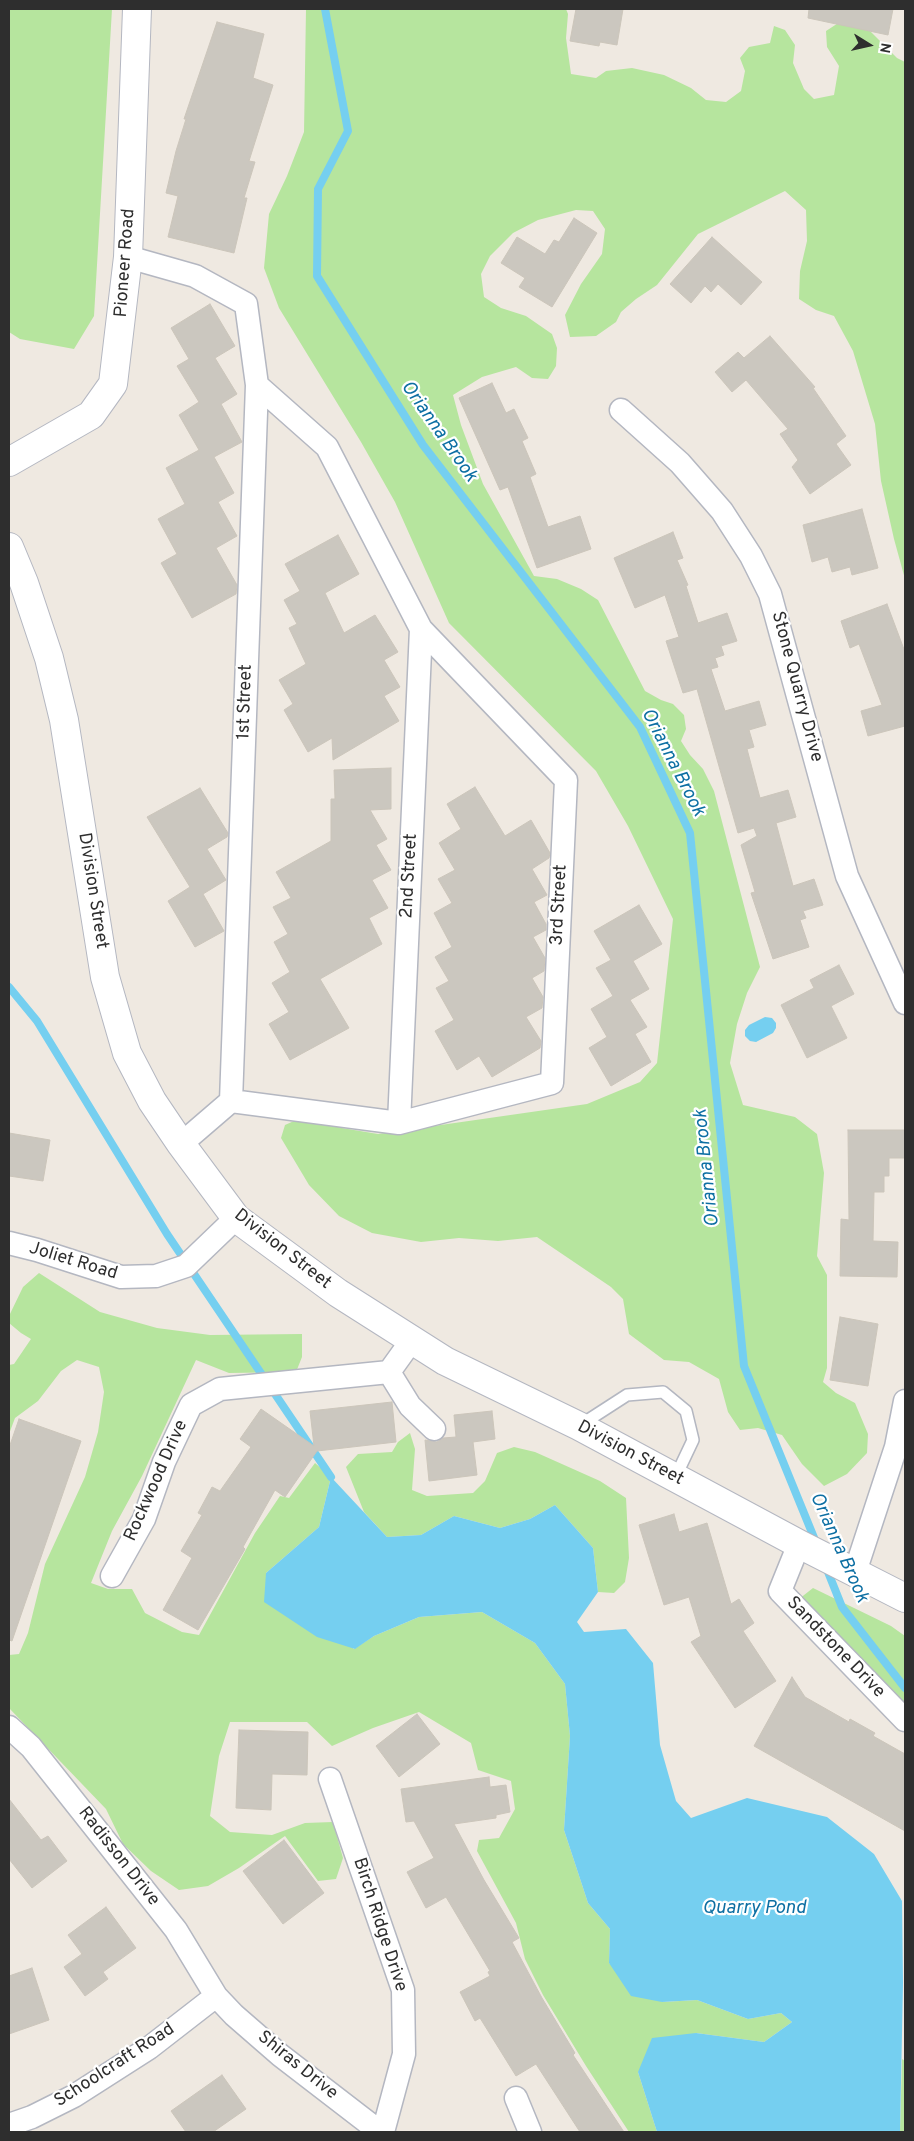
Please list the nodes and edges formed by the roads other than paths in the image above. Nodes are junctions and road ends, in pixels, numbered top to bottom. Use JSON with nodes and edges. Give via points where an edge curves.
{"nodes":[{"id":1,"x":137,"y":9,"type":"edge"},
{"id":2,"x":128,"y":258,"type":"junction"},
{"id":3,"x":257,"y":385,"type":"junction"},
{"id":4,"x":621,"y":410,"type":"dead end"},
{"id":5,"x":9,"y":462,"type":"edge"},
{"id":6,"x":9,"y":547,"type":"edge"},
{"id":7,"x":421,"y":629,"type":"junction"},
{"id":8,"x":905,"y":1003,"type":"edge"},
{"id":9,"x":231,"y":1102,"type":"junction"},
{"id":10,"x":399,"y":1122,"type":"junction"},
{"id":11,"x":181,"y":1144,"type":"junction"},
{"id":12,"x":236,"y":1218,"type":"junction"},
{"id":13,"x":9,"y":1243,"type":"edge"},
{"id":14,"x":412,"y":1340,"type":"junction"},
{"id":15,"x":389,"y":1372,"type":"junction"},
{"id":16,"x":905,"y":1401,"type":"edge"},
{"id":17,"x":579,"y":1426,"type":"junction"},
{"id":18,"x":434,"y":1429,"type":"dead end"},
{"id":19,"x":675,"y":1478,"type":"junction"},
{"id":20,"x":799,"y":1544,"type":"junction"},
{"id":21,"x":855,"y":1572,"type":"junction"},
{"id":22,"x":112,"y":1576,"type":"dead end"},
{"id":23,"x":905,"y":1598,"type":"edge"},
{"id":24,"x":905,"y":1720,"type":"edge"},
{"id":25,"x":9,"y":1727,"type":"edge"},
{"id":26,"x":330,"y":1779,"type":"dead end"},
{"id":27,"x":216,"y":1996,"type":"junction"},
{"id":28,"x":516,"y":2098,"type":"dead end"},
{"id":29,"x":9,"y":2125,"type":"edge"},
{"id":30,"x":382,"y":2132,"type":"edge"},
{"id":31,"x":530,"y":2132,"type":"edge"}],
"edges":[{"from":1,"to":2,"type":"street","name":"Pioneer Road"},
{"from":2,"to":3,"type":"street","name":"1st Street","via":[[195,276],[246,304]]},
{"from":2,"to":5,"type":"street","name":"Pioneer Road","via":[[113,384],[92,416]]},
{"from":3,"to":7,"type":"street","via":[[327,447]]},
{"from":3,"to":9,"type":"street","name":"1st Street"},
{"from":4,"to":8,"type":"street","name":"Stone Quarry Drive","via":[[680,463],[722,511],[751,556],[770,594],[847,876]]},
{"from":6,"to":11,"type":"street","name":"Division Street","via":[[49,658],[64,720],[105,977],[127,1053],[152,1101]]},
{"from":7,"to":10,"type":"street","name":"2nd Street"},
{"from":7,"to":10,"type":"street","name":"3rd Street","via":[[566,780],[552,1083]]},
{"from":9,"to":10,"type":"street"},
{"from":9,"to":11,"type":"street"},
{"from":11,"to":12,"type":"street","name":"Division Street"},
{"from":12,"to":13,"type":"street","name":"Joliet Road","via":[[186,1266],[156,1276],[121,1277]]},
{"from":12,"to":14,"type":"street","name":"Division Street","via":[[338,1293]]},
{"from":14,"to":15,"type":"street"},
{"from":14,"to":17,"type":"street","name":"Division Street","via":[[445,1361]]},
{"from":15,"to":18,"type":"street","via":[[410,1406]]},
{"from":15,"to":22,"type":"street","name":"Rockwood Drive","via":[[220,1389],[191,1405],[164,1462],[144,1519]]},
{"from":16,"to":21,"type":"street","via":[[896,1448]]},
{"from":17,"to":19,"type":"street","name":"Division Street"},
{"from":17,"to":19,"type":"lane","via":[[628,1395],[663,1392],[686,1411],[692,1440]]},
{"from":19,"to":20,"type":"street","name":"Division Street"},
{"from":20,"to":21,"type":"street","name":"Division Street"},
{"from":20,"to":24,"type":"street","name":"Sandstone Drive","via":[[780,1591]]},
{"from":21,"to":23,"type":"street","name":"Division Street"},
{"from":25,"to":27,"type":"street","name":"Radisson Drive","via":[[31,1747],[176,1930]]},
{"from":26,"to":30,"type":"street","name":"Birch Ridge Drive","via":[[403,1990],[404,2054]]},
{"from":27,"to":29,"type":"street","name":"Schoolcraft Road","via":[[149,2048],[74,2096]]},
{"from":27,"to":30,"type":"street","name":"Shiras Drive","via":[[280,2055]]},
{"from":28,"to":31,"type":"street"}]}
